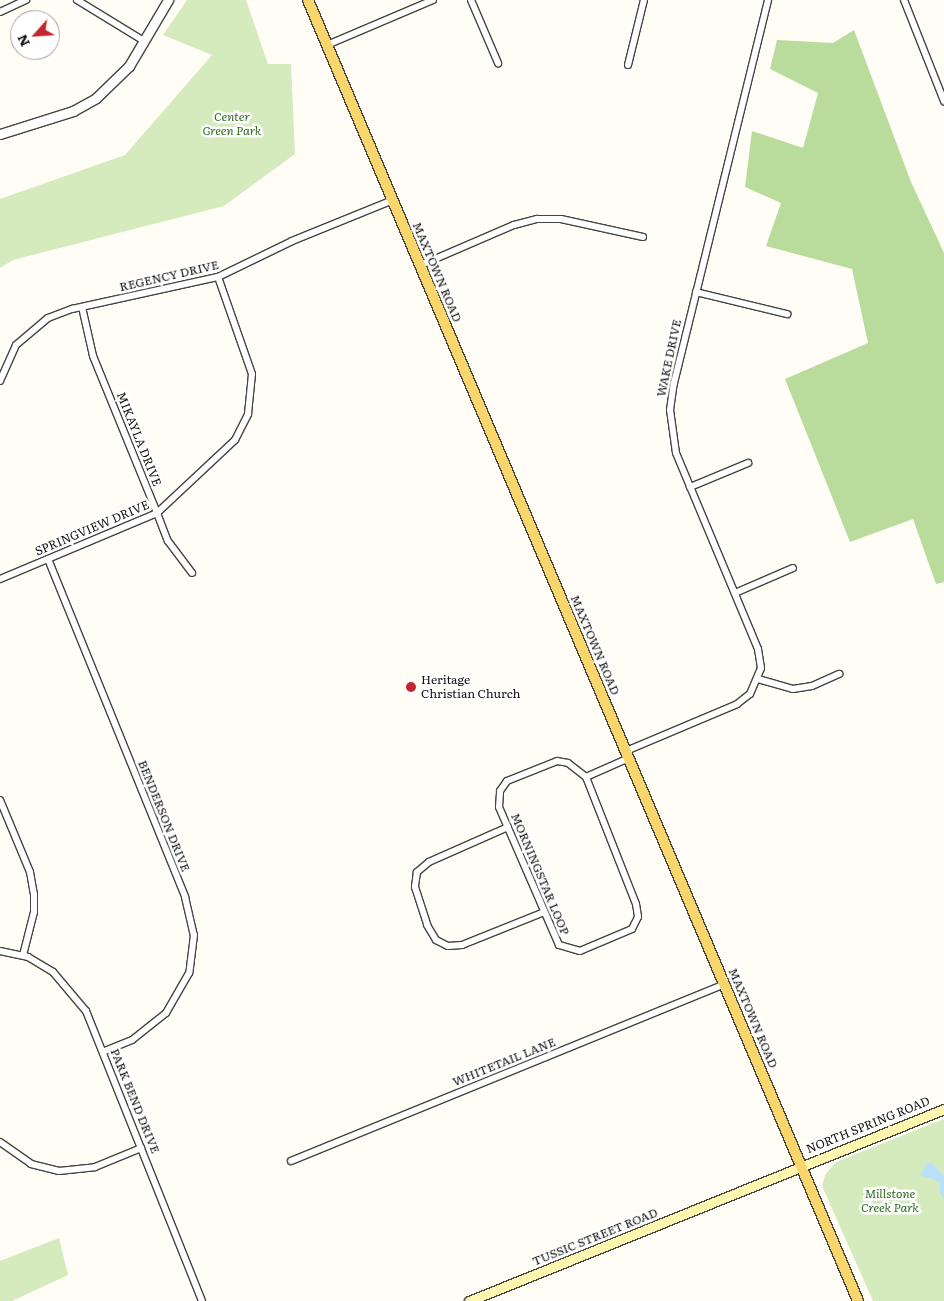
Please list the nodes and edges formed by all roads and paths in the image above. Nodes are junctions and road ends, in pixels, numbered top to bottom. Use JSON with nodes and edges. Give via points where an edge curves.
{"nodes":[{"id":1,"x":26,"y":0,"type":"edge"},
{"id":2,"x":77,"y":0,"type":"edge"},
{"id":3,"x":168,"y":0,"type":"edge"},
{"id":4,"x":308,"y":0,"type":"edge"},
{"id":5,"x":433,"y":0,"type":"edge"},
{"id":6,"x":471,"y":0,"type":"edge"},
{"id":7,"x":644,"y":0,"type":"edge"},
{"id":8,"x":768,"y":0,"type":"edge"},
{"id":9,"x":904,"y":0,"type":"edge"},
{"id":10,"x":0,"y":12,"type":"edge"},
{"id":11,"x":144,"y":41,"type":"junction"},
{"id":12,"x":327,"y":45,"type":"junction"},
{"id":13,"x":498,"y":63,"type":"dead end"},
{"id":14,"x":628,"y":65,"type":"dead end"},
{"id":15,"x":944,"y":101,"type":"edge"},
{"id":16,"x":0,"y":134,"type":"edge"},
{"id":17,"x":393,"y":200,"type":"junction"},
{"id":18,"x":643,"y":237,"type":"dead end"},
{"id":19,"x":420,"y":265,"type":"junction"},
{"id":20,"x":218,"y":278,"type":"junction"},
{"id":21,"x":696,"y":292,"type":"junction"},
{"id":22,"x":82,"y":307,"type":"junction"},
{"id":23,"x":788,"y":314,"type":"dead end"},
{"id":24,"x":0,"y":381,"type":"edge"},
{"id":25,"x":748,"y":463,"type":"dead end"},
{"id":26,"x":690,"y":487,"type":"junction"},
{"id":27,"x":157,"y":512,"type":"junction"},
{"id":28,"x":48,"y":559,"type":"junction"},
{"id":29,"x":793,"y":568,"type":"dead end"},
{"id":30,"x":192,"y":573,"type":"dead end"},
{"id":31,"x":0,"y":579,"type":"edge"},
{"id":32,"x":735,"y":593,"type":"junction"},
{"id":33,"x":839,"y":674,"type":"dead end"},
{"id":34,"x":758,"y":679,"type":"junction"},
{"id":35,"x":627,"y":754,"type":"junction"},
{"id":36,"x":586,"y":777,"type":"junction"},
{"id":37,"x":0,"y":800,"type":"edge"},
{"id":38,"x":508,"y":827,"type":"junction"},
{"id":39,"x":544,"y":912,"type":"junction"},
{"id":40,"x":0,"y":950,"type":"edge"},
{"id":41,"x":23,"y":955,"type":"junction"},
{"id":42,"x":725,"y":984,"type":"junction"},
{"id":43,"x":103,"y":1052,"type":"junction"},
{"id":44,"x":944,"y":1109,"type":"edge"},
{"id":45,"x":0,"y":1142,"type":"edge"},
{"id":46,"x":141,"y":1148,"type":"junction"},
{"id":47,"x":291,"y":1161,"type":"dead end"},
{"id":48,"x":802,"y":1165,"type":"junction"},
{"id":49,"x":730,"y":1196,"type":"joint"},
{"id":50,"x":202,"y":1301,"type":"edge"},
{"id":51,"x":469,"y":1301,"type":"edge"},
{"id":52,"x":858,"y":1301,"type":"edge"}],
"edges":[{"from":1,"to":10,"type":"street"},
{"from":2,"to":11,"type":"street"},
{"from":3,"to":11,"type":"street"},
{"from":4,"to":12,"type":"main road","name":"MAXTOWN ROAD"},
{"from":5,"to":12,"type":"street"},
{"from":6,"to":13,"type":"street"},
{"from":7,"to":14,"type":"street"},
{"from":8,"to":21,"type":"street","name":"WAKE DRIVE"},
{"from":9,"to":15,"type":"street"},
{"from":11,"to":16,"type":"street","via":[[117,80],[89,103]]},
{"from":12,"to":17,"type":"main road","name":"MAXTOWN ROAD"},
{"from":17,"to":19,"type":"main road","name":"MAXTOWN ROAD"},
{"from":17,"to":20,"type":"street","name":"REGENCY DRIVE","via":[[292,242]]},
{"from":18,"to":19,"type":"street","via":[[561,220],[537,219],[514,225]]},
{"from":19,"to":35,"type":"main road","name":"MAXTOWN ROAD"},
{"from":20,"to":22,"type":"street","name":"REGENCY DRIVE"},
{"from":20,"to":27,"type":"street","name":"SPRINGVIEW DRIVE","via":[[249,361],[252,387],[248,414],[226,452]]},
{"from":21,"to":23,"type":"street"},
{"from":21,"to":26,"type":"street","name":"WAKE DRIVE","via":[[670,410],[676,453]]},
{"from":22,"to":24,"type":"street","name":"REGENCY DRIVE","via":[[48,318],[24,335],[9,356]]},
{"from":22,"to":27,"type":"street","name":"MIKAYLA DRIVE","via":[[93,356]]},
{"from":25,"to":26,"type":"street"},
{"from":26,"to":32,"type":"street","name":"WAKE DRIVE"},
{"from":27,"to":28,"type":"street","name":"SPRINGVIEW DRIVE"},
{"from":27,"to":30,"type":"street","name":"MIKAYLA DRIVE","via":[[172,546]]},
{"from":28,"to":31,"type":"street","name":"SPRINGVIEW DRIVE"},
{"from":28,"to":43,"type":"street","name":"BENDERSON DRIVE","via":[[185,897],[194,935],[188,973],[166,1013],[132,1040]]},
{"from":29,"to":32,"type":"street"},
{"from":32,"to":34,"type":"street","name":"WAKE DRIVE","via":[[758,649]]},
{"from":33,"to":34,"type":"street","via":[[802,688],[784,688]]},
{"from":34,"to":35,"type":"street","via":[[750,694],[737,704]]},
{"from":35,"to":36,"type":"street"},
{"from":35,"to":42,"type":"main road","name":"MAXTOWN ROAD"},
{"from":36,"to":38,"type":"street","name":"MORNINGSTAR LOOP","via":[[568,763],[557,761],[507,781],[500,791],[499,807]]},
{"from":36,"to":39,"type":"street","name":"MORNINGSTAR LOOP","via":[[636,904],[638,917],[632,929],[580,951],[559,945]]},
{"from":37,"to":41,"type":"street","via":[[30,872],[34,894],[34,912]]},
{"from":38,"to":39,"type":"street","name":"MORNINGSTAR LOOP"},
{"from":38,"to":39,"type":"street","via":[[429,862],[417,872],[415,887],[427,925],[436,940],[448,946],[462,946]]},
{"from":40,"to":41,"type":"street","name":"PARK BEND DRIVE"},
{"from":41,"to":43,"type":"street","name":"PARK BEND DRIVE","via":[[53,972],[77,997]]},
{"from":42,"to":47,"type":"street","name":"WHITETAIL LANE"},
{"from":42,"to":48,"type":"main road","name":"MAXTOWN ROAD"},
{"from":43,"to":46,"type":"street","name":"PARK BEND DRIVE"},
{"from":44,"to":48,"type":"main road","name":"NORTH SPRING ROAD"},
{"from":45,"to":46,"type":"street","via":[[31,1164],[59,1171],[95,1167]]},
{"from":46,"to":50,"type":"street","name":"PARK BEND DRIVE"},
{"from":48,"to":49,"type":"main road","name":"NORTH SPRING ROAD"},
{"from":48,"to":52,"type":"main road","name":"MAXTOWN ROAD"},
{"from":49,"to":51,"type":"main road","name":"TUSSIC STREET ROAD"}]}
